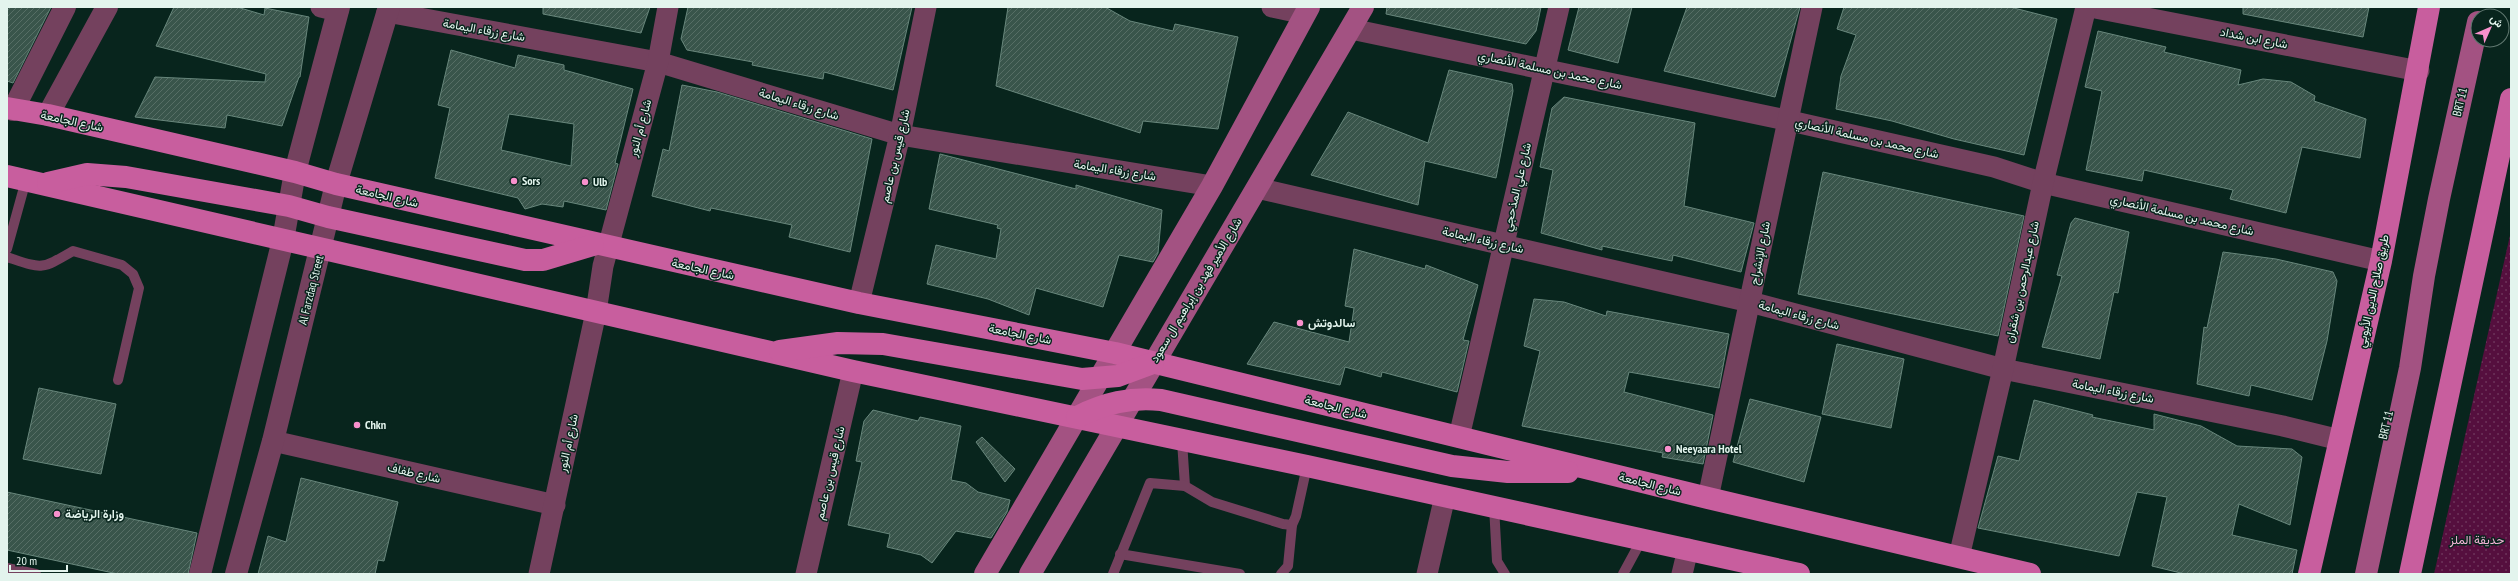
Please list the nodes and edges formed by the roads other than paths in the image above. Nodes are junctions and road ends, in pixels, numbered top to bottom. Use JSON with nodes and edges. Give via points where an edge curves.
{"nodes":[{"id":1,"x":65,"y":7,"type":"edge"},
{"id":2,"x":107,"y":7,"type":"edge"},
{"id":3,"x":668,"y":7,"type":"edge"},
{"id":4,"x":926,"y":7,"type":"edge"},
{"id":5,"x":1272,"y":7,"type":"edge"},
{"id":6,"x":1363,"y":7,"type":"edge"},
{"id":7,"x":1559,"y":7,"type":"edge"},
{"id":8,"x":1812,"y":7,"type":"edge"},
{"id":9,"x":2086,"y":7,"type":"edge"},
{"id":10,"x":2090,"y":7,"type":"edge"},
{"id":11,"x":2429,"y":7,"type":"edge"},
{"id":12,"x":333,"y":8,"type":"edge"},
{"id":13,"x":388,"y":10,"type":"edge"},
{"id":14,"x":1307,"y":11,"type":"edge"},
{"id":15,"x":1351,"y":29,"type":"junction"},
{"id":16,"x":2472,"y":48,"type":"edge"},
{"id":17,"x":658,"y":62,"type":"junction"},
{"id":18,"x":1544,"y":69,"type":"junction"},
{"id":19,"x":2419,"y":71,"type":"junction"},
{"id":20,"x":2511,"y":99,"type":"edge"},
{"id":21,"x":10,"y":109,"type":"edge"},
{"id":22,"x":48,"y":115,"type":"junction"},
{"id":23,"x":1786,"y":120,"type":"junction"},
{"id":24,"x":900,"y":135,"type":"junction"},
{"id":25,"x":295,"y":172,"type":"junction"},
{"id":26,"x":25,"y":180,"type":"edge"},
{"id":27,"x":2043,"y":183,"type":"junction"},
{"id":28,"x":336,"y":184,"type":"junction"},
{"id":29,"x":1212,"y":186,"type":"junction"},
{"id":30,"x":1257,"y":188,"type":"junction"},
{"id":31,"x":288,"y":206,"type":"junction"},
{"id":32,"x":328,"y":217,"type":"junction"},
{"id":33,"x":282,"y":240,"type":"junction"},
{"id":34,"x":1504,"y":245,"type":"junction"},
{"id":35,"x":601,"y":246,"type":"junction"},
{"id":36,"x":7,"y":249,"type":"edge"},
{"id":37,"x":321,"y":249,"type":"junction"},
{"id":38,"x":7,"y":257,"type":"edge"},
{"id":39,"x":2381,"y":260,"type":"junction"},
{"id":40,"x":2424,"y":276,"type":"junction"},
{"id":41,"x":1750,"y":302,"type":"junction"},
{"id":42,"x":859,"y":303,"type":"junction"},
{"id":43,"x":596,"y":312,"type":"junction"},
{"id":44,"x":771,"y":352,"type":"junction"},
{"id":45,"x":1115,"y":353,"type":"junction"},
{"id":46,"x":1153,"y":363,"type":"junction"},
{"id":47,"x":2003,"y":369,"type":"junction"},
{"id":48,"x":853,"y":371,"type":"junction"},
{"id":49,"x":1100,"y":379,"type":"junction"},
{"id":50,"x":118,"y":380,"type":"dead end"},
{"id":51,"x":1131,"y":399,"type":"junction"},
{"id":52,"x":1077,"y":417,"type":"junction"},
{"id":53,"x":1116,"y":425,"type":"junction"},
{"id":54,"x":1459,"y":438,"type":"junction"},
{"id":55,"x":2340,"y":440,"type":"junction"},
{"id":56,"x":274,"y":441,"type":"junction"},
{"id":57,"x":1182,"y":441,"type":"junction"},
{"id":58,"x":1307,"y":466,"type":"junction"},
{"id":59,"x":1593,"y":470,"type":"junction"},
{"id":60,"x":1185,"y":486,"type":"junction"},
{"id":61,"x":1445,"y":496,"type":"junction"},
{"id":62,"x":1708,"y":498,"type":"junction"},
{"id":63,"x":555,"y":505,"type":"junction"},
{"id":64,"x":1494,"y":506,"type":"junction"},
{"id":65,"x":1292,"y":525,"type":"junction"},
{"id":66,"x":1642,"y":539,"type":"junction"},
{"id":67,"x":1688,"y":549,"type":"junction"},
{"id":68,"x":1120,"y":554,"type":"junction"},
{"id":69,"x":1959,"y":557,"type":"junction"},
{"id":70,"x":7,"y":568,"type":"edge"},
{"id":71,"x":36,"y":574,"type":"edge"},
{"id":72,"x":200,"y":574,"type":"edge"},
{"id":73,"x":236,"y":574,"type":"edge"},
{"id":74,"x":539,"y":574,"type":"edge"},
{"id":75,"x":806,"y":574,"type":"edge"},
{"id":76,"x":985,"y":574,"type":"edge"},
{"id":77,"x":1030,"y":574,"type":"edge"},
{"id":78,"x":1112,"y":574,"type":"edge"},
{"id":79,"x":1240,"y":574,"type":"edge"},
{"id":80,"x":1281,"y":574,"type":"edge"},
{"id":81,"x":1427,"y":574,"type":"edge"},
{"id":82,"x":1505,"y":574,"type":"edge"},
{"id":83,"x":1623,"y":574,"type":"edge"},
{"id":84,"x":1682,"y":574,"type":"edge"},
{"id":85,"x":1799,"y":574,"type":"edge"},
{"id":86,"x":2030,"y":574,"type":"edge"},
{"id":87,"x":2309,"y":574,"type":"edge"},
{"id":88,"x":2353,"y":574,"type":"edge"},
{"id":89,"x":2366,"y":574,"type":"edge"},
{"id":90,"x":2410,"y":574,"type":"edge"}],
"edges":[{"from":1,"to":21,"type":"street"},
{"from":2,"to":22,"type":"street"},
{"from":3,"to":17,"type":"street","name":"شارع أم النور"},
{"from":4,"to":24,"type":"street","name":"شارع قيس بن عاصم"},
{"from":5,"to":14,"type":"street"},
{"from":6,"to":15,"type":"main road","name":"شارع الأمير فهد بن إبراهيم ال سعود"},
{"from":7,"to":18,"type":"street","name":"شارع علي المذحجي"},
{"from":8,"to":23,"type":"street","name":"شارع الإنشراح"},
{"from":9,"to":27,"type":"street","name":"شارع عبدالرحمن بن شقران"},
{"from":10,"to":19,"type":"street","name":"شارع ابن شداد"},
{"from":11,"to":19,"type":"main road","name":"طريق صلاح الدين الأيوبي"},
{"from":12,"to":25,"type":"street"},
{"from":13,"to":17,"type":"street","name":"شارع زرقاء اليمامة"},
{"from":13,"to":28,"type":"street","name":"Al Farzdaq Street"},
{"from":14,"to":29,"type":"main road"},
{"from":15,"to":18,"type":"street","name":"شارع محمد بن مسلمة الأنصاري"},
{"from":15,"to":30,"type":"main road","name":"شارع الأمير فهد بن إبراهيم ال سعود"},
{"from":16,"to":40,"type":"main road","name":"BRT 11"},
{"from":17,"to":24,"type":"street","name":"شارع زرقاء اليمامة"},
{"from":17,"to":35,"type":"street","name":"شارع أم النور"},
{"from":18,"to":23,"type":"street","name":"شارع محمد بن مسلمة الأنصاري"},
{"from":18,"to":34,"type":"street","name":"شارع علي المذحجي"},
{"from":19,"to":39,"type":"main road","name":"طريق صلاح الدين الأيوبي"},
{"from":20,"to":90,"type":"main road"},
{"from":21,"to":22,"type":"main road","name":"شارع الجامعة"},
{"from":22,"to":25,"type":"main road","name":"شارع الجامعة"},
{"from":23,"to":27,"type":"street","name":"شارع محمد بن مسلمة الأنصاري","via":[[1994,168]]},
{"from":23,"to":41,"type":"street","name":"شارع الإنشراح"},
{"from":24,"to":29,"type":"street","name":"شارع زرقاء اليمامة"},
{"from":24,"to":42,"type":"street","name":"شارع قيس بن عاصم"},
{"from":25,"to":28,"type":"main road","name":"شارع الجامعة"},
{"from":25,"to":31,"type":"street"},
{"from":26,"to":31,"type":"main road","via":[[87,174],[112,175]]},
{"from":26,"to":33,"type":"main road"},
{"from":26,"to":36,"type":"lane"},
{"from":27,"to":39,"type":"street","name":"شارع محمد بن مسلمة الأنصاري"},
{"from":27,"to":47,"type":"street","name":"شارع عبدالرحمن بن شقران"},
{"from":28,"to":32,"type":"street","name":"Al Farzdaq Street"},
{"from":28,"to":35,"type":"main road","name":"شارع الجامعة"},
{"from":29,"to":45,"type":"main road"},
{"from":30,"to":34,"type":"street","name":"شارع زرقاء اليمامة"},
{"from":30,"to":46,"type":"main road","name":"شارع الأمير فهد بن إبراهيم ال سعود"},
{"from":31,"to":32,"type":"main road"},
{"from":31,"to":33,"type":"street"},
{"from":32,"to":35,"type":"main road","via":[[525,260],[543,260]]},
{"from":32,"to":37,"type":"street","name":"Al Farzdaq Street"},
{"from":33,"to":37,"type":"main road"},
{"from":33,"to":72,"type":"street"},
{"from":34,"to":41,"type":"street","name":"شارع زرقاء اليمامة"},
{"from":34,"to":54,"type":"street","name":"شارع علي المذحجي"},
{"from":35,"to":42,"type":"main road","name":"شارع الجامعة"},
{"from":35,"to":43,"type":"street","name":"شارع أم النور"},
{"from":37,"to":43,"type":"main road"},
{"from":37,"to":56,"type":"street","name":"Al Farzdaq Street"},
{"from":38,"to":50,"type":"lane","via":[[36,266],[48,266],[73,252],[122,265],[133,274],[139,288]]},
{"from":39,"to":55,"type":"main road","name":"طريق صلاح الدين الأيوبي"},
{"from":40,"to":88,"type":"main road","name":"BRT 11","via":[[2412,310]]},
{"from":40,"to":89,"type":"main road","name":"BRT 11","via":[[2410,368]]},
{"from":41,"to":47,"type":"street","name":"شارع زرقاء اليمامة"},
{"from":41,"to":62,"type":"street","name":"شارع الإنشراح"},
{"from":42,"to":45,"type":"main road","name":"شارع الجامعة"},
{"from":43,"to":44,"type":"main road"},
{"from":43,"to":63,"type":"street","name":"شارع أم النور"},
{"from":44,"to":48,"type":"main road"},
{"from":44,"to":49,"type":"main road","via":[[815,344],[861,342],[906,347],[1064,377]]},
{"from":45,"to":46,"type":"main road","name":"شارع الجامعة"},
{"from":45,"to":49,"type":"main road"},
{"from":46,"to":49,"type":"main road","via":[[1118,376]]},
{"from":46,"to":51,"type":"main road","name":"شارع الأمير فهد بن إبراهيم ال سعود"},
{"from":46,"to":54,"type":"main road","name":"شارع الجامعة"},
{"from":47,"to":55,"type":"street","name":"شارع زرقاء اليمامة"},
{"from":47,"to":69,"type":"street","name":"شارع عبدالرحمن بن شقران"},
{"from":48,"to":52,"type":"main road"},
{"from":48,"to":75,"type":"street","name":"شارع قيس بن عاصم"},
{"from":49,"to":52,"type":"main road"},
{"from":51,"to":52,"type":"main road","via":[[1112,402]]},
{"from":51,"to":53,"type":"main road","name":"شارع الأمير فهد بن إبراهيم ال سعود"},
{"from":51,"to":59,"type":"main road","via":[[1161,400],[1452,466],[1537,473]]},
{"from":52,"to":53,"type":"main road"},
{"from":52,"to":76,"type":"main road"},
{"from":53,"to":57,"type":"main road"},
{"from":53,"to":77,"type":"main road","name":"شارع الأمير فهد بن إبراهيم ال سعود"},
{"from":54,"to":59,"type":"main road","name":"شارع الجامعة"},
{"from":55,"to":87,"type":"main road","name":"طريق صلاح الدين الأيوبي"},
{"from":56,"to":63,"type":"street","name":"شارع طفاف"},
{"from":56,"to":73,"type":"street","name":"Al Farzdaq Street"},
{"from":57,"to":58,"type":"main road"},
{"from":57,"to":60,"type":"lane"},
{"from":58,"to":61,"type":"main road"},
{"from":58,"to":65,"type":"lane"},
{"from":59,"to":62,"type":"main road","name":"شارع الجامعة"},
{"from":60,"to":65,"type":"lane","via":[[1212,502]]},
{"from":60,"to":68,"type":"lane","via":[[1150,483]]},
{"from":61,"to":64,"type":"main road"},
{"from":61,"to":81,"type":"street"},
{"from":62,"to":69,"type":"main road","name":"شارع الجامعة"},
{"from":63,"to":74,"type":"street","name":"شارع أم النور"},
{"from":64,"to":66,"type":"main road"},
{"from":64,"to":82,"type":"lane","via":[[1497,561]]},
{"from":65,"to":80,"type":"lane","via":[[1288,566]]},
{"from":66,"to":67,"type":"main road"},
{"from":66,"to":83,"type":"lane"},
{"from":67,"to":84,"type":"street"},
{"from":67,"to":85,"type":"main road"},
{"from":68,"to":78,"type":"lane"},
{"from":68,"to":79,"type":"lane"},
{"from":69,"to":86,"type":"main road","name":"شارع الجامعة"},
{"from":70,"to":71,"type":"lane"}]}
